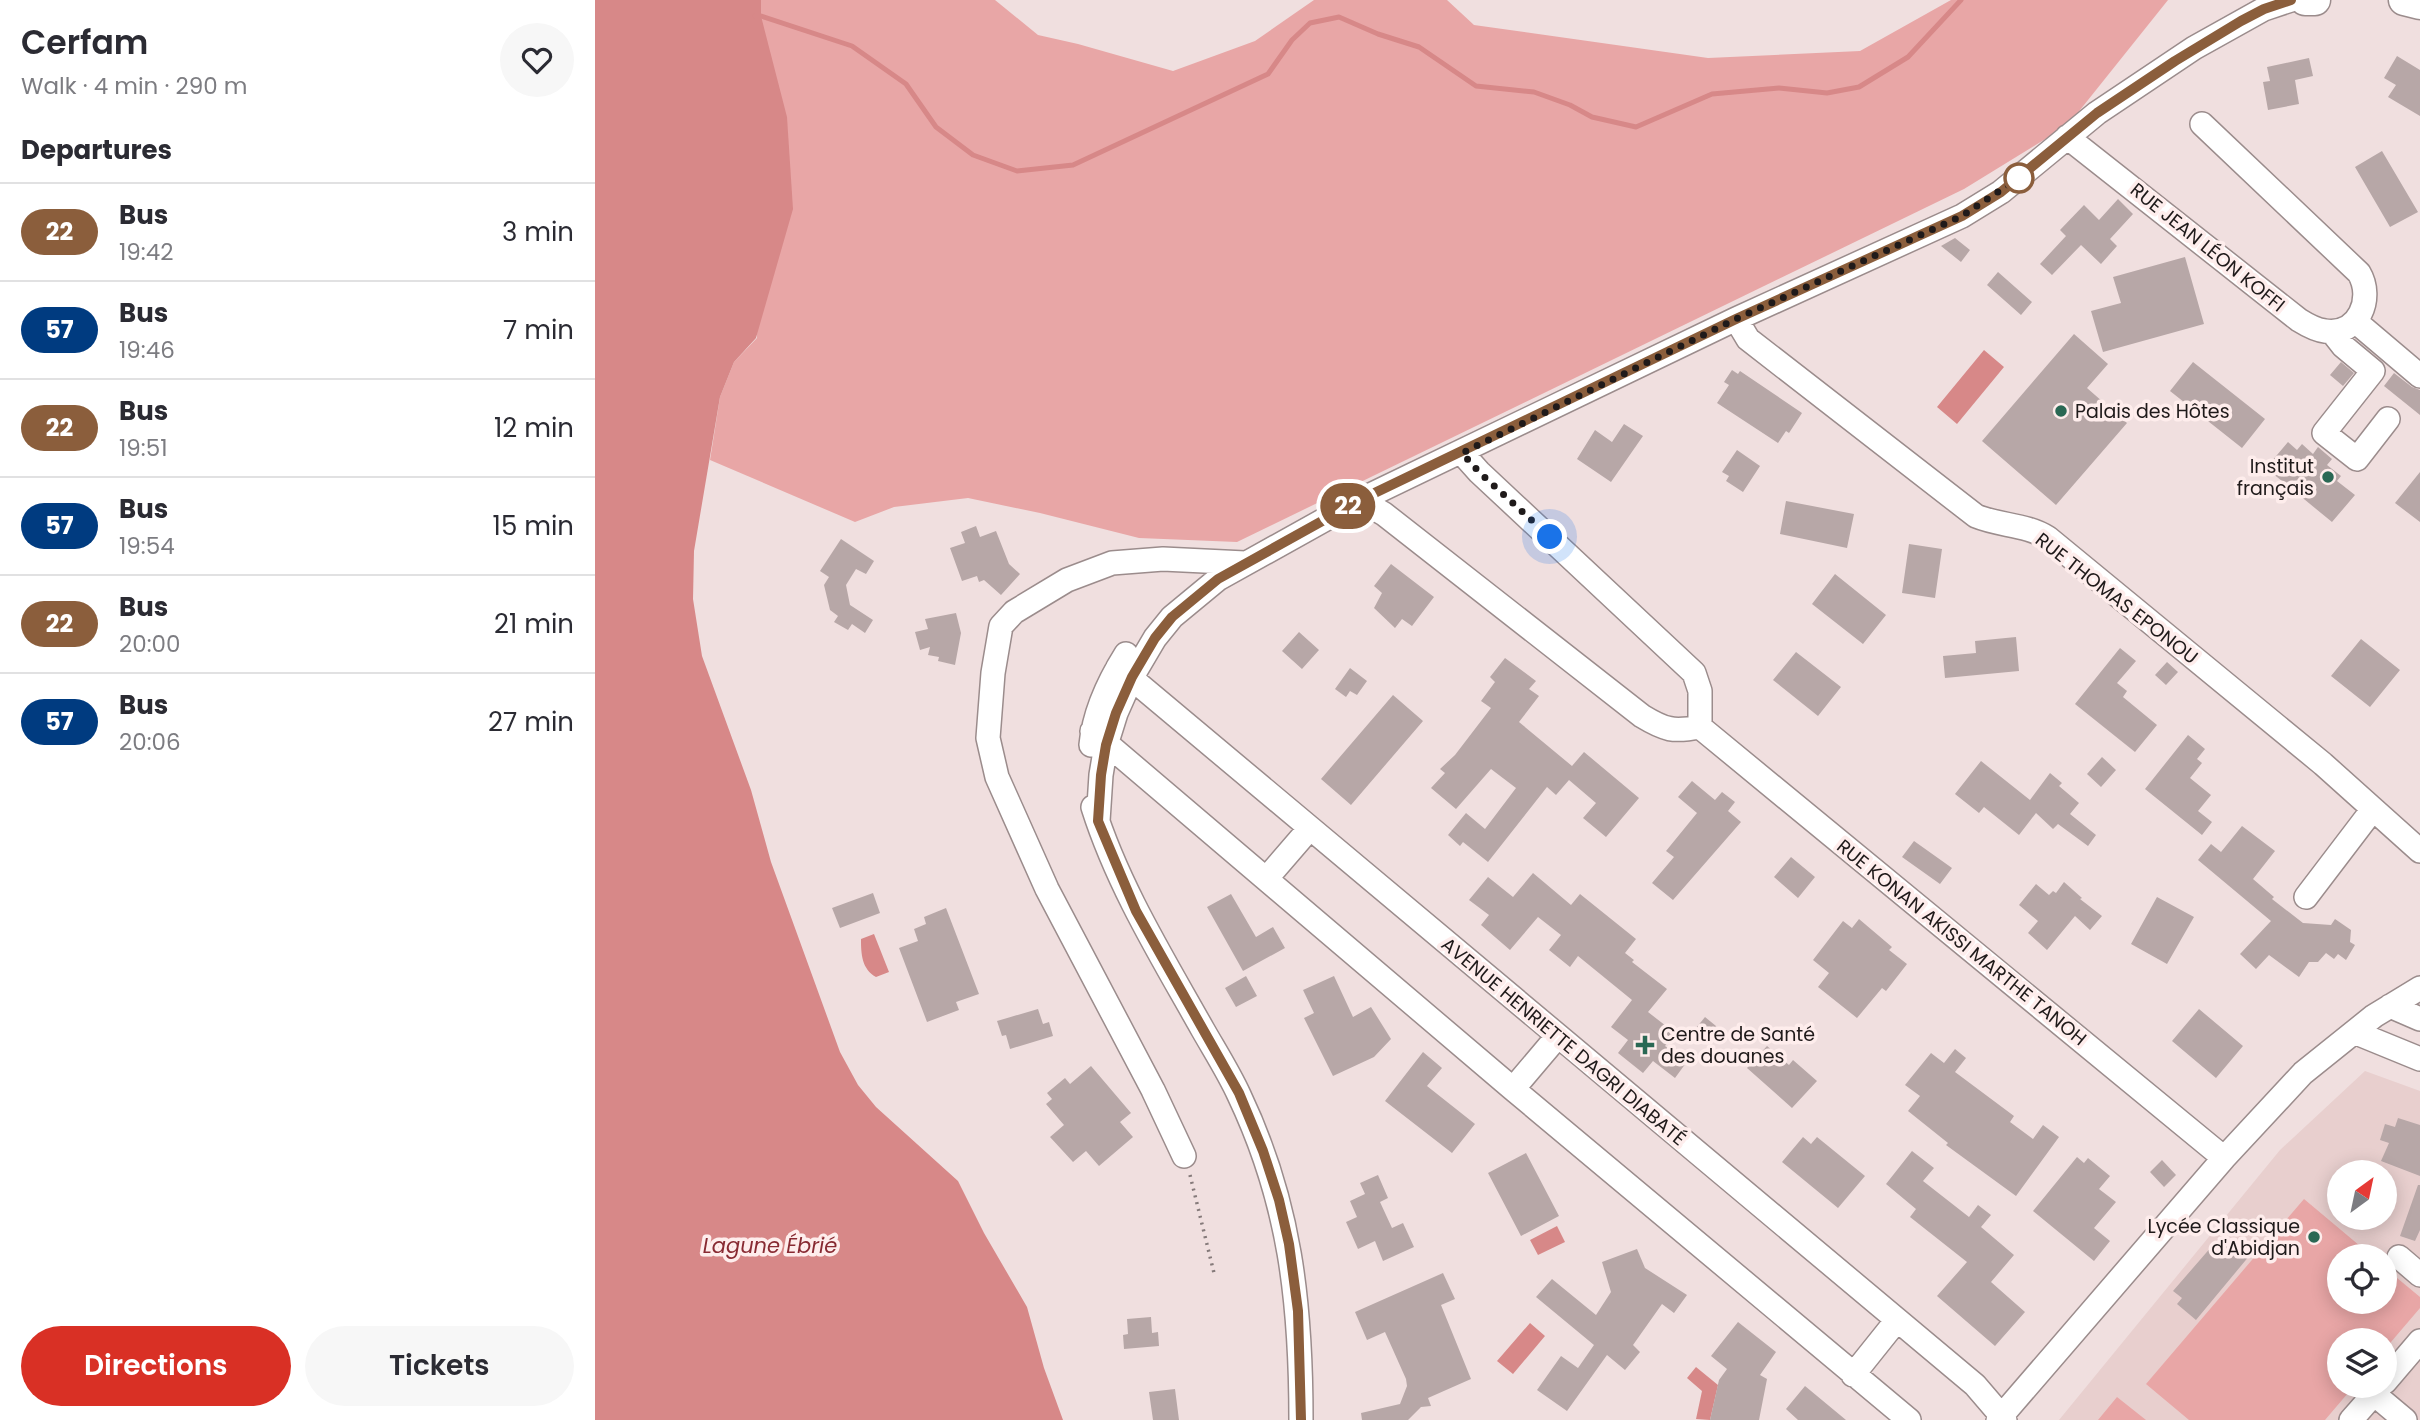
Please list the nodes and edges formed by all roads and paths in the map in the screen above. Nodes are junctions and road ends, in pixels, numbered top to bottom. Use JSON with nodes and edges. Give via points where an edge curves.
{"nodes":[{"id":1,"x":2252,"y":0,"type":"edge"},
{"id":2,"x":2291,"y":0,"type":"edge"},
{"id":3,"x":2305,"y":0,"type":"edge"},
{"id":4,"x":2315,"y":0,"type":"edge"},
{"id":5,"x":2404,"y":0,"type":"edge"},
{"id":6,"x":2420,"y":5,"type":"edge"},
{"id":7,"x":2194,"y":48,"type":"junction"},
{"id":8,"x":2202,"y":124,"type":"dead end"},
{"id":9,"x":2067,"y":137,"type":"junction"},
{"id":10,"x":1736,"y":319,"type":"junction"},
{"id":11,"x":2355,"y":321,"type":"junction"},
{"id":12,"x":2332,"y":332,"type":"junction"},
{"id":13,"x":2420,"y":376,"type":"edge"},
{"id":14,"x":2388,"y":419,"type":"dead end"},
{"id":15,"x":1462,"y":453,"type":"junction"},
{"id":16,"x":1360,"y":500,"type":"junction"},
{"id":17,"x":1245,"y":563,"type":"junction"},
{"id":18,"x":1125,"y":672,"type":"junction"},
{"id":19,"x":1700,"y":727,"type":"junction"},
{"id":20,"x":1099,"y":738,"type":"junction"},
{"id":21,"x":2374,"y":809,"type":"junction"},
{"id":22,"x":1310,"y":828,"type":"junction"},
{"id":23,"x":2420,"y":851,"type":"edge"},
{"id":24,"x":1266,"y":879,"type":"junction"},
{"id":25,"x":2306,"y":897,"type":"dead end"},
{"id":26,"x":2420,"y":988,"type":"edge"},
{"id":27,"x":2390,"y":1006,"type":"junction"},
{"id":28,"x":2420,"y":1018,"type":"edge"},
{"id":29,"x":2354,"y":1031,"type":"junction"},
{"id":30,"x":1557,"y":1037,"type":"junction"},
{"id":31,"x":2420,"y":1059,"type":"edge"},
{"id":32,"x":1513,"y":1089,"type":"junction"},
{"id":33,"x":1184,"y":1156,"type":"joint"},
{"id":34,"x":2224,"y":1158,"type":"junction"},
{"id":35,"x":2399,"y":1257,"type":"dead end"},
{"id":36,"x":1214,"y":1273,"type":"dead end"},
{"id":37,"x":2420,"y":1275,"type":"edge"},
{"id":38,"x":1897,"y":1320,"type":"junction"},
{"id":39,"x":2420,"y":1341,"type":"edge"},
{"id":40,"x":2397,"y":1367,"type":"edge"},
{"id":41,"x":1853,"y":1374,"type":"junction"},
{"id":42,"x":2370,"y":1398,"type":"edge"},
{"id":43,"x":2388,"y":1398,"type":"edge"},
{"id":44,"x":2002,"y":1418,"type":"edge"},
{"id":45,"x":1301,"y":1420,"type":"edge"},
{"id":46,"x":1909,"y":1420,"type":"edge"},
{"id":47,"x":2351,"y":1420,"type":"edge"},
{"id":48,"x":2405,"y":1420,"type":"edge"}],
"edges":[{"from":1,"to":7,"type":"street"},
{"from":2,"to":7,"type":"street","via":[[2264,9]]},
{"from":3,"to":4,"type":"main road"},
{"from":5,"to":6,"type":"main road"},
{"from":7,"to":9,"type":"street"},
{"from":8,"to":11,"type":"street","via":[[2358,272],[2365,297]]},
{"from":9,"to":10,"type":"street","via":[[2001,192],[1962,216]]},
{"from":9,"to":12,"type":"street","name":"RUE JEAN LÉON KOFFI","via":[[2299,320]]},
{"from":10,"to":15,"type":"street"},
{"from":10,"to":21,"type":"street","name":"RUE THOMAS EPONOU","via":[[1748,339],[1976,516],[2048,538]]},
{"from":11,"to":12,"type":"street"},
{"from":11,"to":13,"type":"street"},
{"from":12,"to":14,"type":"street","via":[[2373,371],[2324,433],[2357,459]]},
{"from":15,"to":16,"type":"street"},
{"from":15,"to":19,"type":"street","via":[[1693,673],[1700,691]]},
{"from":16,"to":17,"type":"street"},
{"from":16,"to":19,"type":"street","via":[[1642,716],[1663,728]]},
{"from":17,"to":18,"type":"street","via":[[1172,617]]},
{"from":17,"to":33,"type":"street","via":[[1163,559],[1112,563],[1067,580],[1014,612],[1001,626],[993,673],[988,738],[997,778],[1047,890]]},
{"from":18,"to":20,"type":"street","via":[[1104,696]]},
{"from":18,"to":22,"type":"street","name":"AVENUE HENRIETTE DAGRI DIABATÉ"},
{"from":19,"to":34,"type":"street","name":"RUE KONAN AKISSI MARTHE TANOH"},
{"from":20,"to":24,"type":"street"},
{"from":20,"to":45,"type":"street","via":[[1098,821],[1136,911],[1239,1093],[1279,1200],[1298,1311]]},
{"from":21,"to":23,"type":"street","name":"RUE THOMAS EPONOU"},
{"from":21,"to":25,"type":"street"},
{"from":22,"to":24,"type":"street"},
{"from":22,"to":30,"type":"street","name":"AVENUE HENRIETTE DAGRI DIABATÉ"},
{"from":24,"to":32,"type":"street"},
{"from":26,"to":27,"type":"street"},
{"from":27,"to":28,"type":"street"},
{"from":27,"to":29,"type":"street"},
{"from":29,"to":31,"type":"street"},
{"from":29,"to":34,"type":"street","via":[[2303,1073]]},
{"from":30,"to":32,"type":"street"},
{"from":30,"to":38,"type":"street","name":"AVENUE HENRIETTE DAGRI DIABATÉ"},
{"from":32,"to":41,"type":"street"},
{"from":33,"to":36,"type":"path"},
{"from":34,"to":44,"type":"street"},
{"from":35,"to":37,"type":"street"},
{"from":38,"to":41,"type":"street"},
{"from":38,"to":44,"type":"street","name":"AVENUE HENRIETTE DAGRI DIABATÉ","via":[[1975,1385]]},
{"from":39,"to":40,"type":"street"},
{"from":41,"to":46,"type":"street"},
{"from":42,"to":47,"type":"street"},
{"from":43,"to":48,"type":"street"}]}
